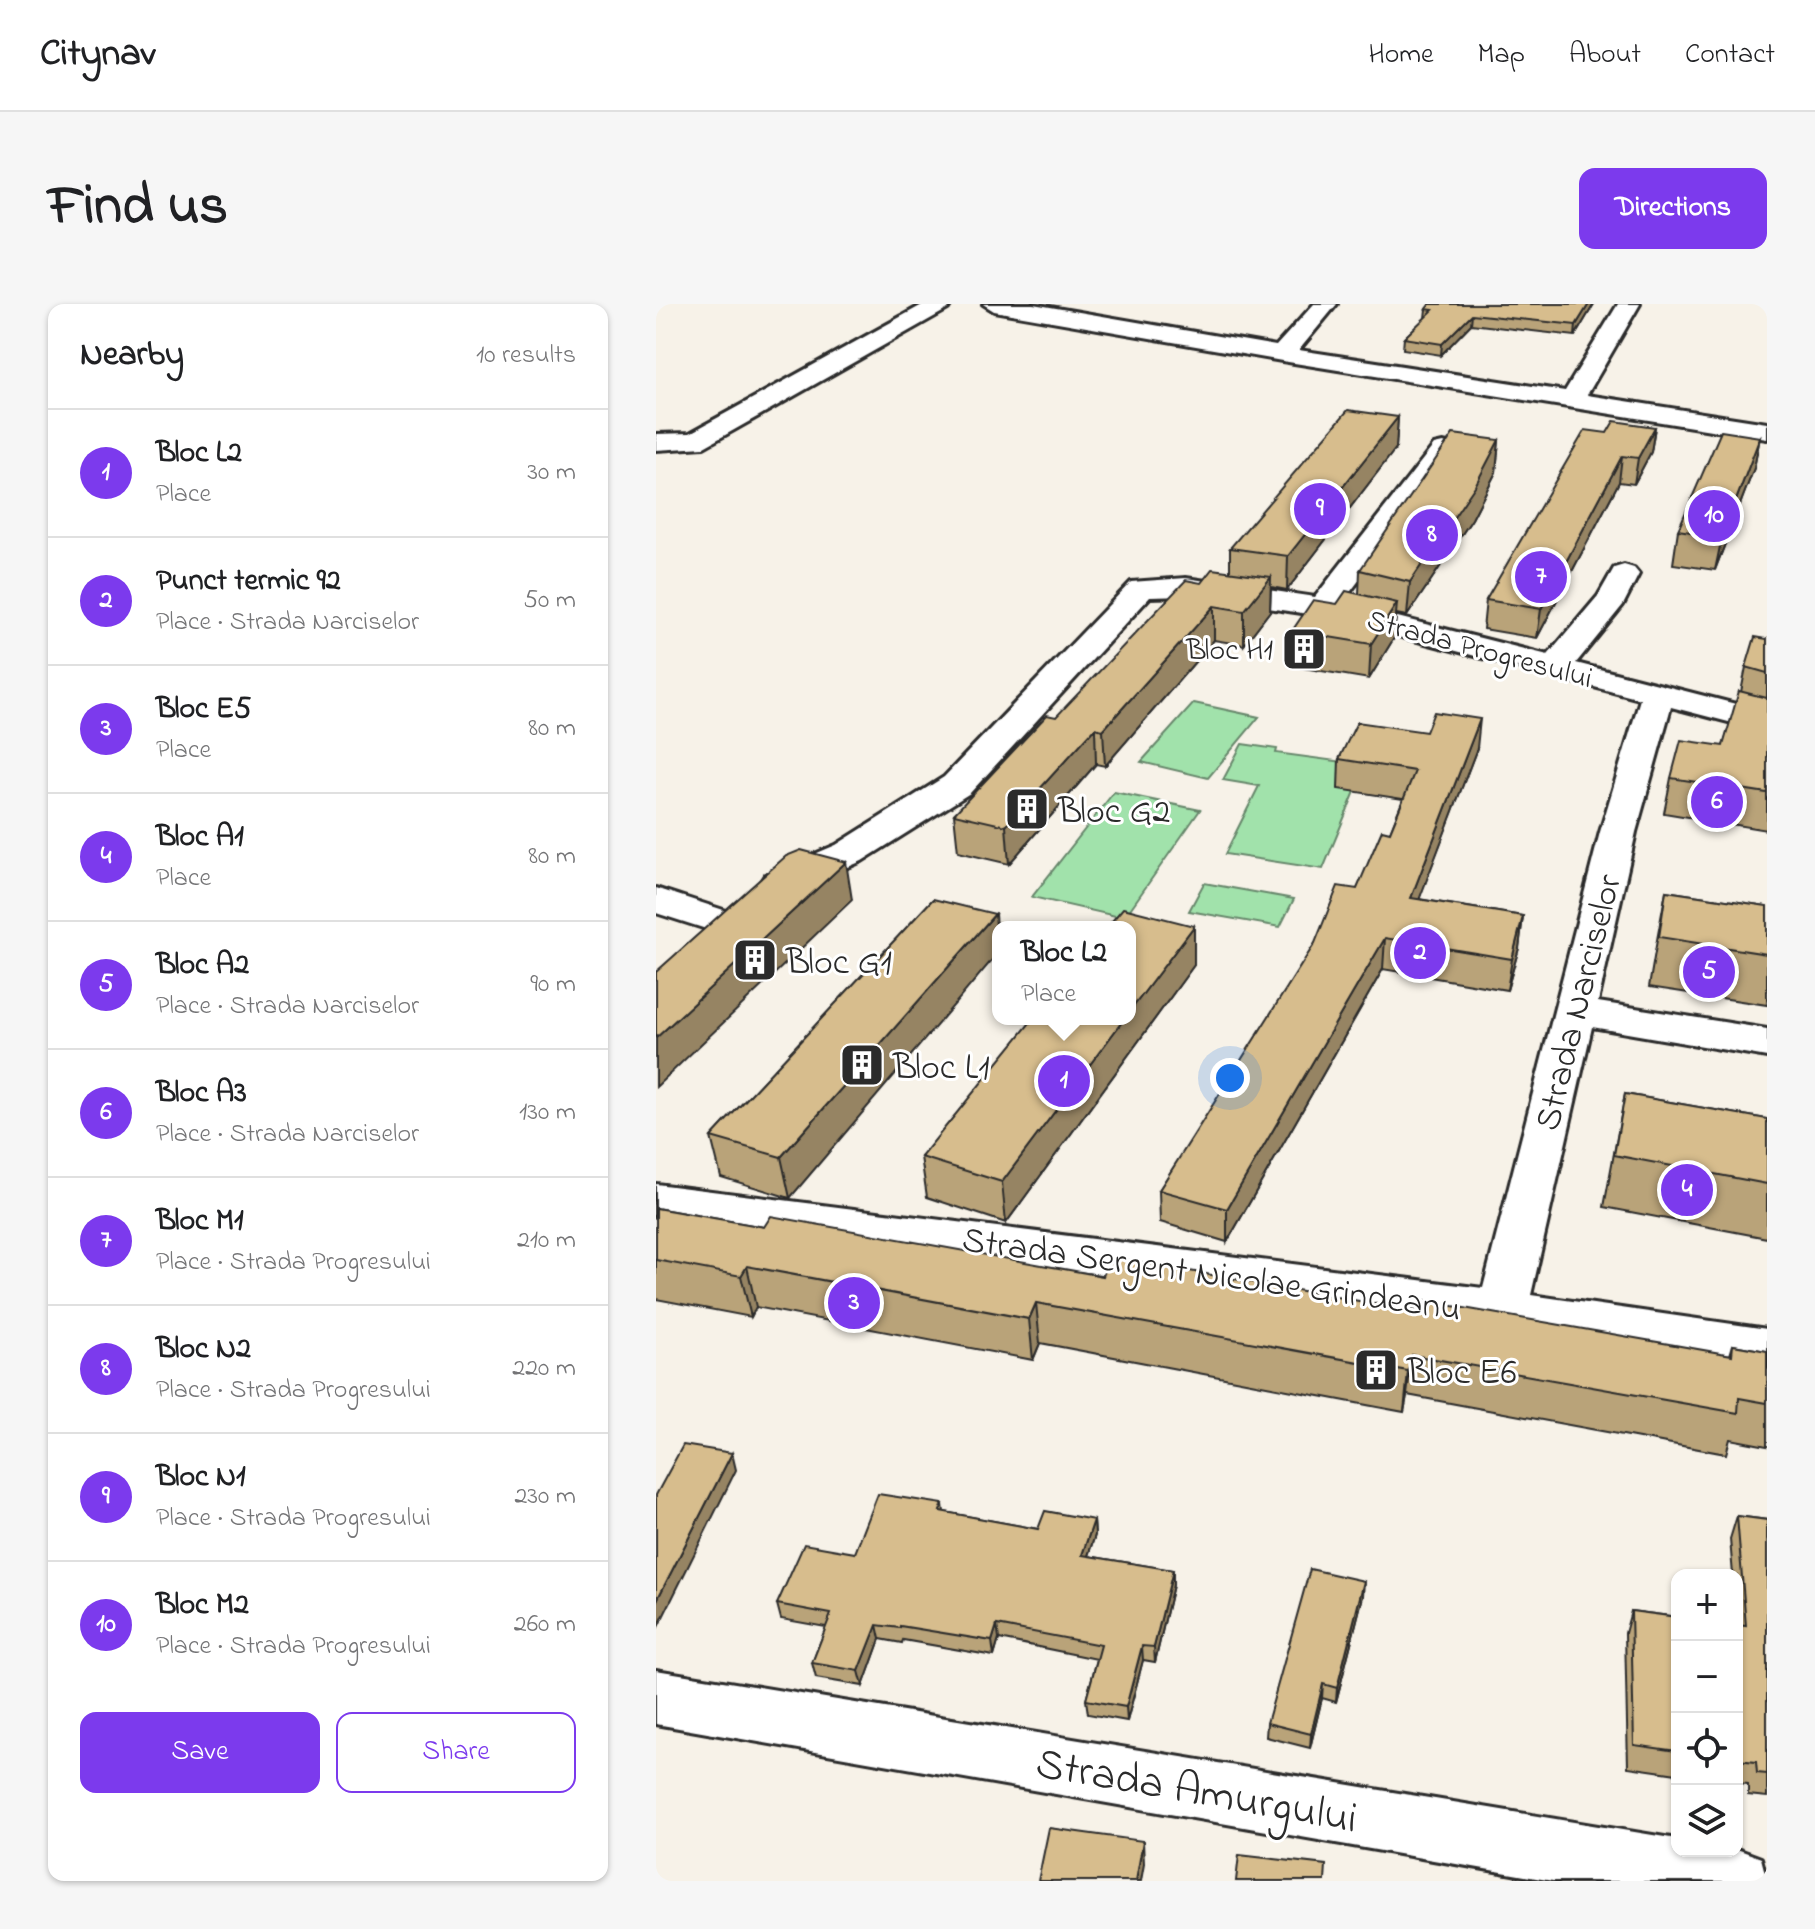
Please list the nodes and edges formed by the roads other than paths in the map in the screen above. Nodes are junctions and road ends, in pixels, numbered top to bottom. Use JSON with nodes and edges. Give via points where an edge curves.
{"nodes":[{"id":1,"x":940,"y":304,"type":"edge"},
{"id":2,"x":994,"y":304,"type":"edge"},
{"id":3,"x":1326,"y":304,"type":"edge"},
{"id":4,"x":1629,"y":304,"type":"edge"},
{"id":5,"x":1282,"y":354,"type":"junction"},
{"id":6,"x":1572,"y":400,"type":"junction"},
{"id":7,"x":1767,"y":431,"type":"edge"},
{"id":8,"x":656,"y":442,"type":"edge"},
{"id":9,"x":1443,"y":451,"type":"edge"},
{"id":10,"x":1624,"y":574,"type":"dead end"},
{"id":11,"x":1323,"y":607,"type":"junction"},
{"id":12,"x":1554,"y":668,"type":"junction"},
{"id":13,"x":1658,"y":695,"type":"junction"},
{"id":14,"x":1767,"y":722,"type":"edge"},
{"id":15,"x":656,"y":900,"type":"edge"},
{"id":16,"x":1573,"y":1011,"type":"junction"},
{"id":17,"x":1767,"y":1043,"type":"edge"},
{"id":18,"x":656,"y":1200,"type":"edge"},
{"id":19,"x":1502,"y":1311,"type":"junction"},
{"id":20,"x":1767,"y":1348,"type":"edge"},
{"id":21,"x":656,"y":1697,"type":"edge"},
{"id":22,"x":1738,"y":1881,"type":"edge"}],
"edges":[{"from":1,"to":8,"type":"street","via":[[695,441]]},
{"from":2,"to":5,"type":"street"},
{"from":3,"to":5,"type":"street"},
{"from":4,"to":6,"type":"street"},
{"from":5,"to":6,"type":"street"},
{"from":6,"to":7,"type":"street"},
{"from":9,"to":11,"type":"street"},
{"from":10,"to":12,"type":"street","via":[[1612,599]]},
{"from":11,"to":12,"type":"street","name":"Strada Progresului"},
{"from":11,"to":15,"type":"street","name":"Strada Progresului","via":[[1186,587],[1142,588],[957,785],[849,853],[775,885],[714,934]]},
{"from":12,"to":13,"type":"street","name":"Strada Progresului"},
{"from":13,"to":14,"type":"street","name":"Strada Progresului"},
{"from":13,"to":16,"type":"street","name":"Strada Narciselor"},
{"from":16,"to":17,"type":"street"},
{"from":16,"to":19,"type":"street","name":"Strada Narciselor"},
{"from":18,"to":19,"type":"street","name":"Strada Sergent Nicolae Grindeanu"},
{"from":19,"to":20,"type":"street","name":"Strada Sergent Nicolae Grindeanu"},
{"from":21,"to":22,"type":"street","name":"Strada Amurgului"}]}
